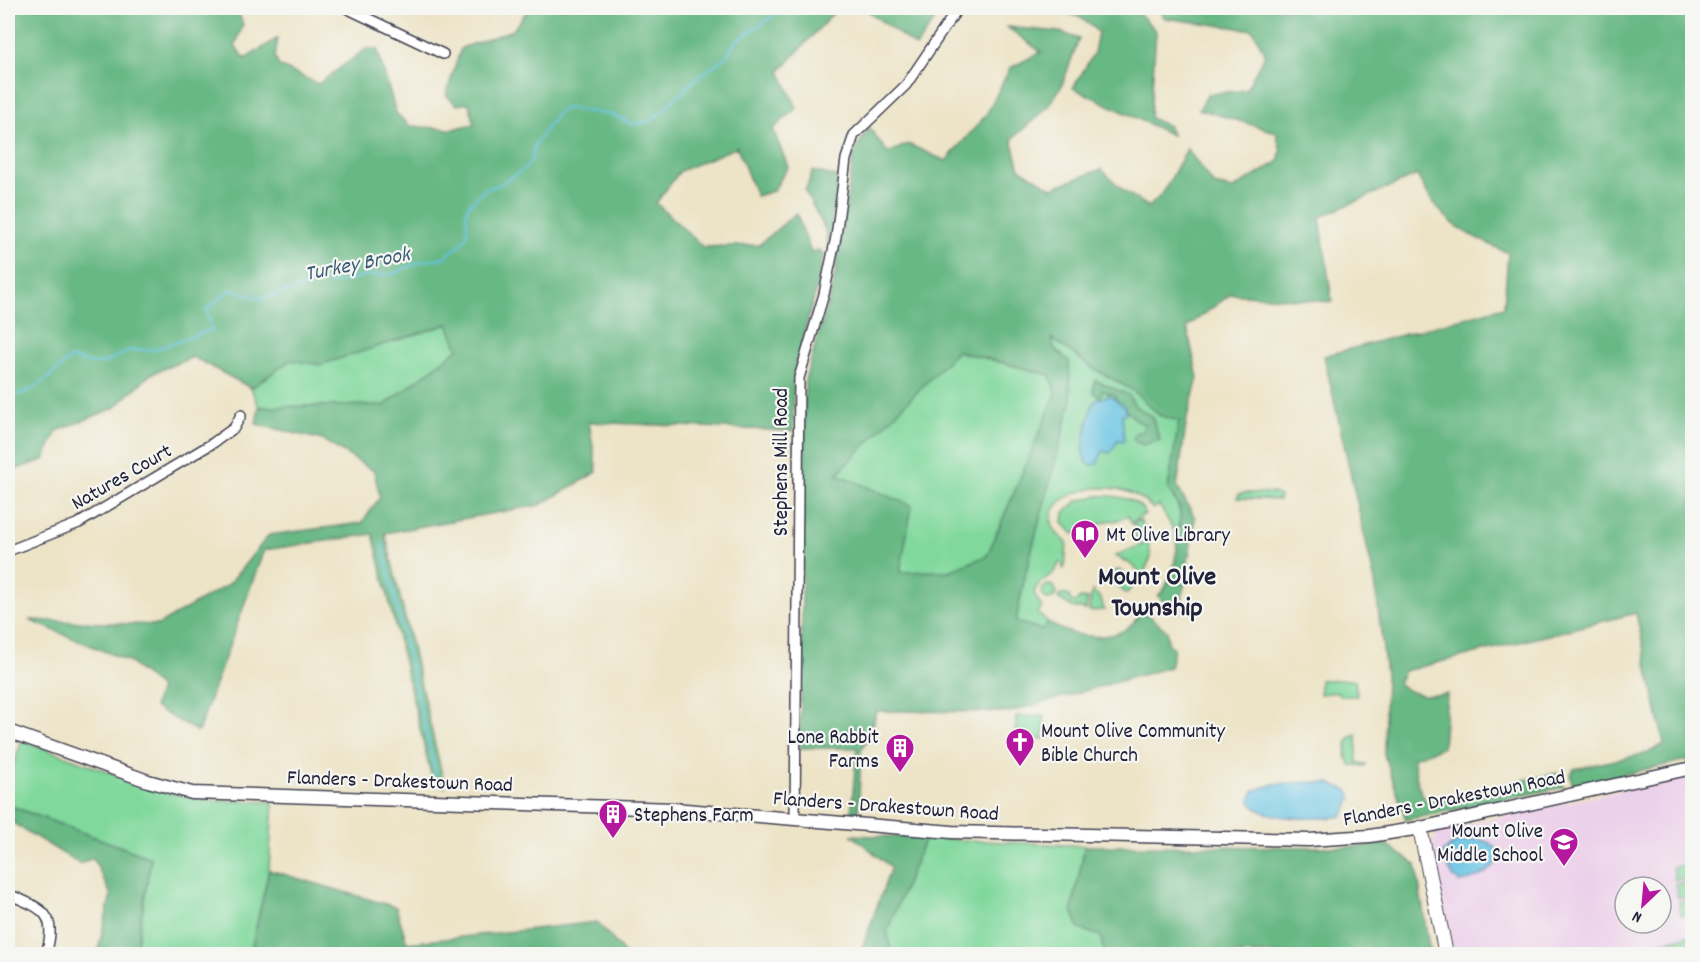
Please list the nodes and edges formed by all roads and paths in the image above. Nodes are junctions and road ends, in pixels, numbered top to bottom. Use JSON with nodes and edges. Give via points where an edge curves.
{"nodes":[{"id":1,"x":346,"y":8,"type":"edge"},
{"id":2,"x":958,"y":8,"type":"edge"},
{"id":3,"x":444,"y":54,"type":"dead end"},
{"id":4,"x":241,"y":415,"type":"dead end"},
{"id":5,"x":8,"y":551,"type":"edge"},
{"id":6,"x":8,"y":731,"type":"edge"},
{"id":7,"x":1692,"y":768,"type":"edge"},
{"id":8,"x":795,"y":818,"type":"junction"},
{"id":9,"x":1420,"y":828,"type":"junction"},
{"id":10,"x":8,"y":894,"type":"edge"},
{"id":11,"x":46,"y":954,"type":"edge"},
{"id":12,"x":1446,"y":954,"type":"edge"}],
"edges":[{"from":1,"to":3,"type":"street"},
{"from":2,"to":8,"type":"street","name":"Stephens Mill Road","via":[[906,85],[854,135],[846,159],[824,294],[799,378]]},
{"from":4,"to":5,"type":"street","name":"Natures Court","via":[[234,428],[213,442],[79,523]]},
{"from":6,"to":8,"type":"street","name":"Flanders - Drakestown Road","via":[[192,793],[672,809]]},
{"from":7,"to":9,"type":"street","name":"Flanders - Drakestown Road"},
{"from":8,"to":9,"type":"street","name":"Flanders - Drakestown Road","via":[[952,832],[1309,840]]},
{"from":9,"to":12,"type":"main road"},
{"from":10,"to":11,"type":"street","via":[[36,906],[48,918],[51,933]]}]}
